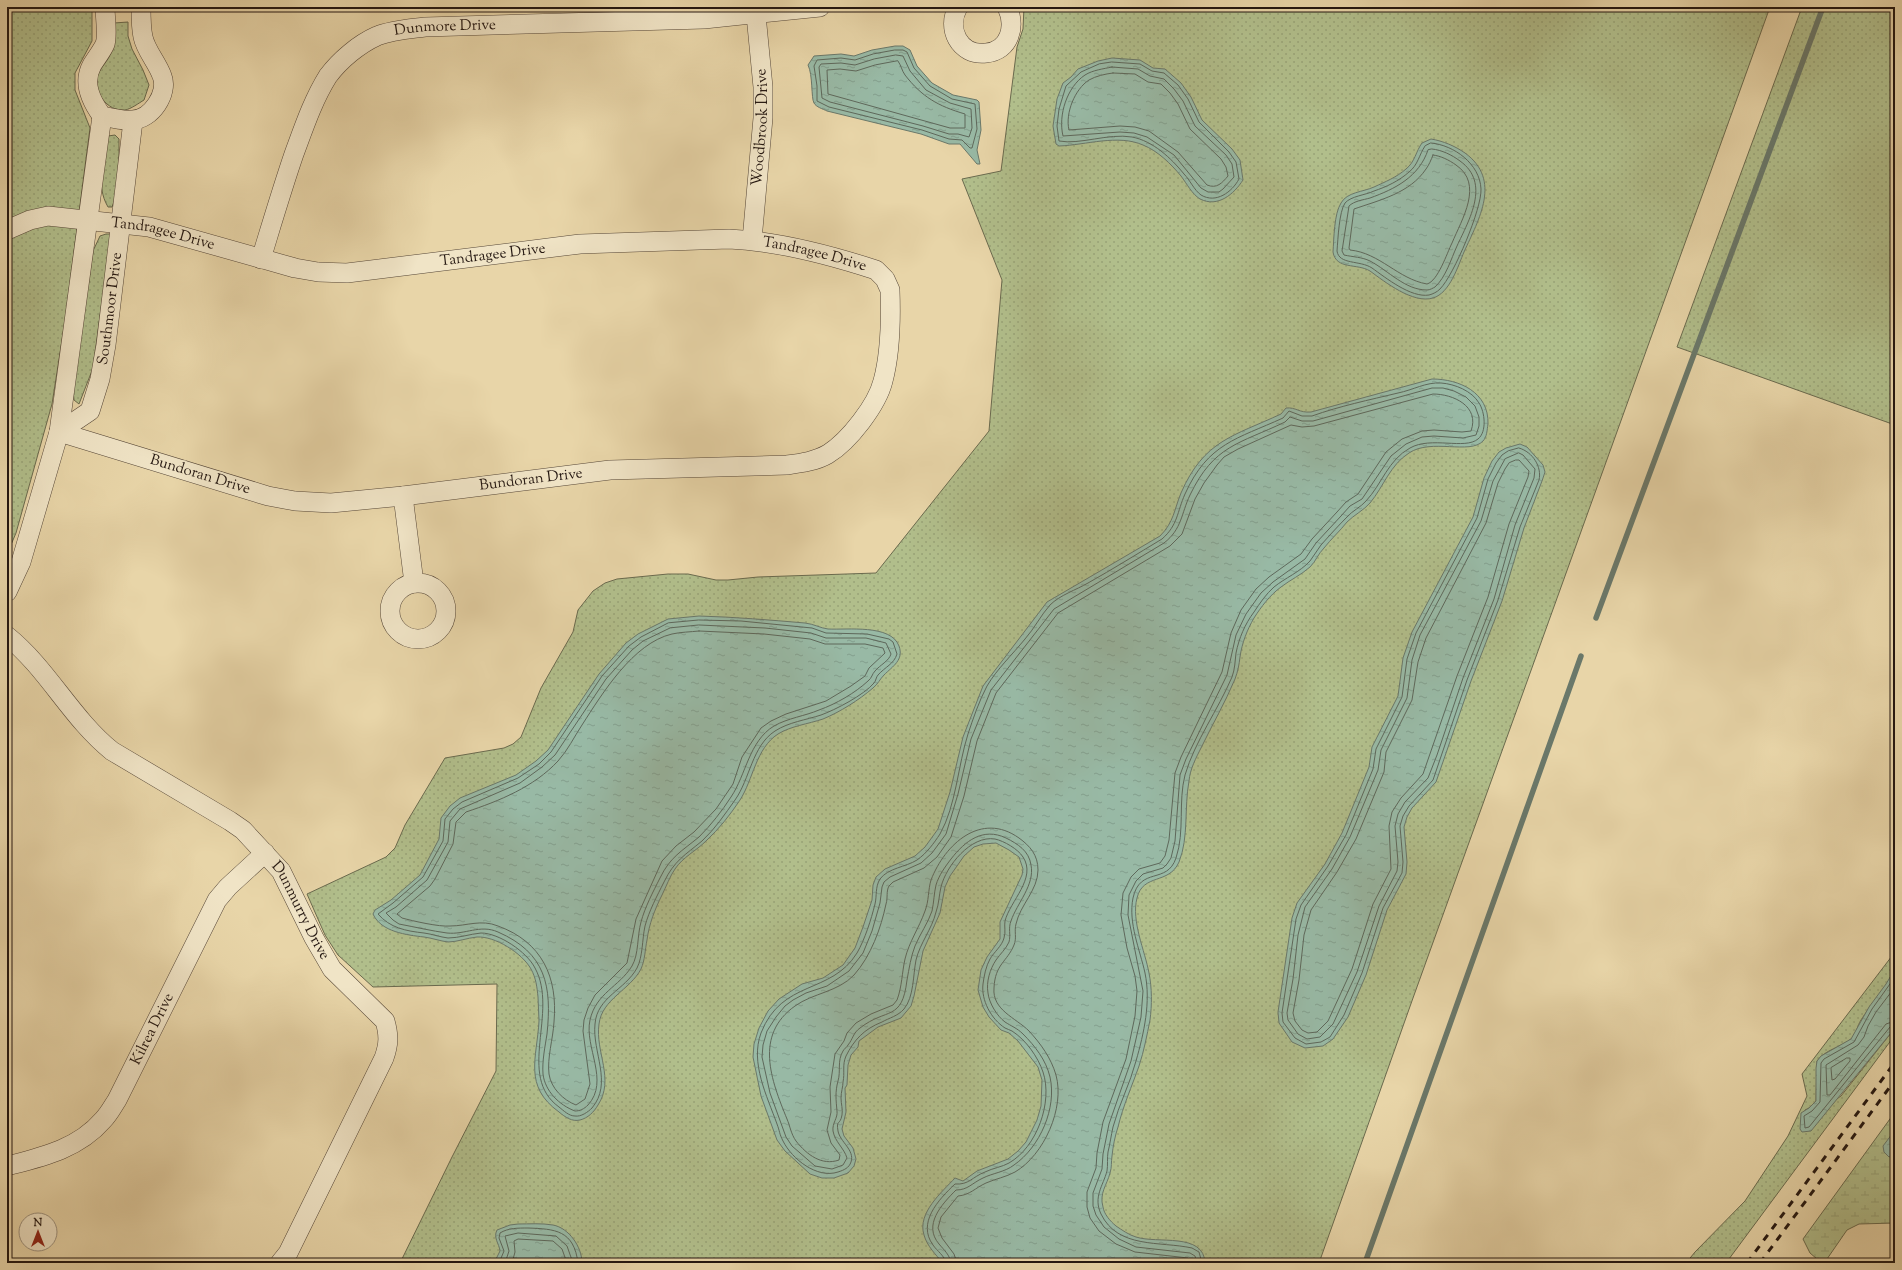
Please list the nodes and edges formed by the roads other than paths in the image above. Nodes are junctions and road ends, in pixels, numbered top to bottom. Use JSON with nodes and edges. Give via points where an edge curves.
{"nodes":[{"id":1,"x":105,"y":7,"type":"edge"},
{"id":2,"x":141,"y":7,"type":"edge"},
{"id":3,"x":820,"y":7,"type":"edge"},
{"id":4,"x":958,"y":7,"type":"edge"},
{"id":5,"x":1007,"y":7,"type":"edge"},
{"id":6,"x":756,"y":14,"type":"junction"},
{"id":7,"x":102,"y":116,"type":"junction"},
{"id":8,"x":133,"y":121,"type":"junction"},
{"id":9,"x":88,"y":220,"type":"junction"},
{"id":10,"x":120,"y":224,"type":"junction"},
{"id":11,"x":7,"y":230,"type":"edge"},
{"id":12,"x":752,"y":240,"type":"junction"},
{"id":13,"x":261,"y":259,"type":"junction"},
{"id":14,"x":890,"y":290,"type":"joint"},
{"id":15,"x":59,"y":432,"type":"junction"},
{"id":16,"x":403,"y":496,"type":"junction"},
{"id":17,"x":414,"y":583,"type":"dead end"},
{"id":18,"x":7,"y":592,"type":"edge"},
{"id":19,"x":7,"y":636,"type":"edge"},
{"id":20,"x":265,"y":853,"type":"junction"},
{"id":21,"x":7,"y":1166,"type":"edge"},
{"id":22,"x":280,"y":1263,"type":"edge"}],
"edges":[{"from":1,"to":7,"type":"street","via":[[105,43],[91,67],[87,85],[95,107]]},
{"from":2,"to":8,"type":"street","via":[[143,39],[162,76],[164,87],[161,98],[154,108]]},
{"from":3,"to":6,"type":"street","name":"Dunmore Drive"},
{"from":4,"to":5,"type":"street","via":[[954,14],[953,27],[956,38],[973,52],[986,54],[997,50],[1007,41],[1012,30],[1012,17]]},
{"from":6,"to":12,"type":"street","name":"Woodbrook Drive","via":[[763,87],[763,118]]},
{"from":6,"to":13,"type":"street","name":"Dunmore Drive","via":[[704,19],[425,27],[378,36],[344,59],[329,75],[318,95],[283,188]]},
{"from":7,"to":8,"type":"street"},
{"from":7,"to":9,"type":"street"},
{"from":8,"to":10,"type":"street","name":"Southmoor Drive"},
{"from":9,"to":10,"type":"street","name":"Tandragee Drive"},
{"from":9,"to":11,"type":"street","name":"Tandragee Drive","via":[[39,217]]},
{"from":9,"to":15,"type":"street"},
{"from":10,"to":13,"type":"street","name":"Tandragee Drive","via":[[157,229]]},
{"from":10,"to":15,"type":"street","name":"Southmoor Drive","via":[[100,379],[90,411]]},
{"from":12,"to":13,"type":"street","name":"Tandragee Drive","via":[[580,244],[346,273],[318,272]]},
{"from":12,"to":14,"type":"street","name":"Tandragee Drive","via":[[771,242],[876,270],[885,279]]},
{"from":14,"to":16,"type":"street","name":"Bundoran Drive","via":[[887,364],[878,395],[844,441],[817,459],[787,465],[610,470]]},
{"from":15,"to":16,"type":"street","name":"Bundoran Drive","via":[[268,496],[331,503]]},
{"from":15,"to":18,"type":"street","via":[[21,562]]},
{"from":16,"to":17,"type":"street"},
{"from":19,"to":20,"type":"street","name":"Dunmurry Drive","via":[[35,662],[96,739],[230,821],[243,830]]},
{"from":20,"to":21,"type":"street","name":"Kilrea Drive","via":[[217,900],[117,1100],[104,1120],[87,1136],[67,1148]]},
{"from":20,"to":22,"type":"street","name":"Dunmurry Drive","via":[[280,872],[329,964],[385,1021],[388,1032],[384,1058],[288,1253]]}]}
